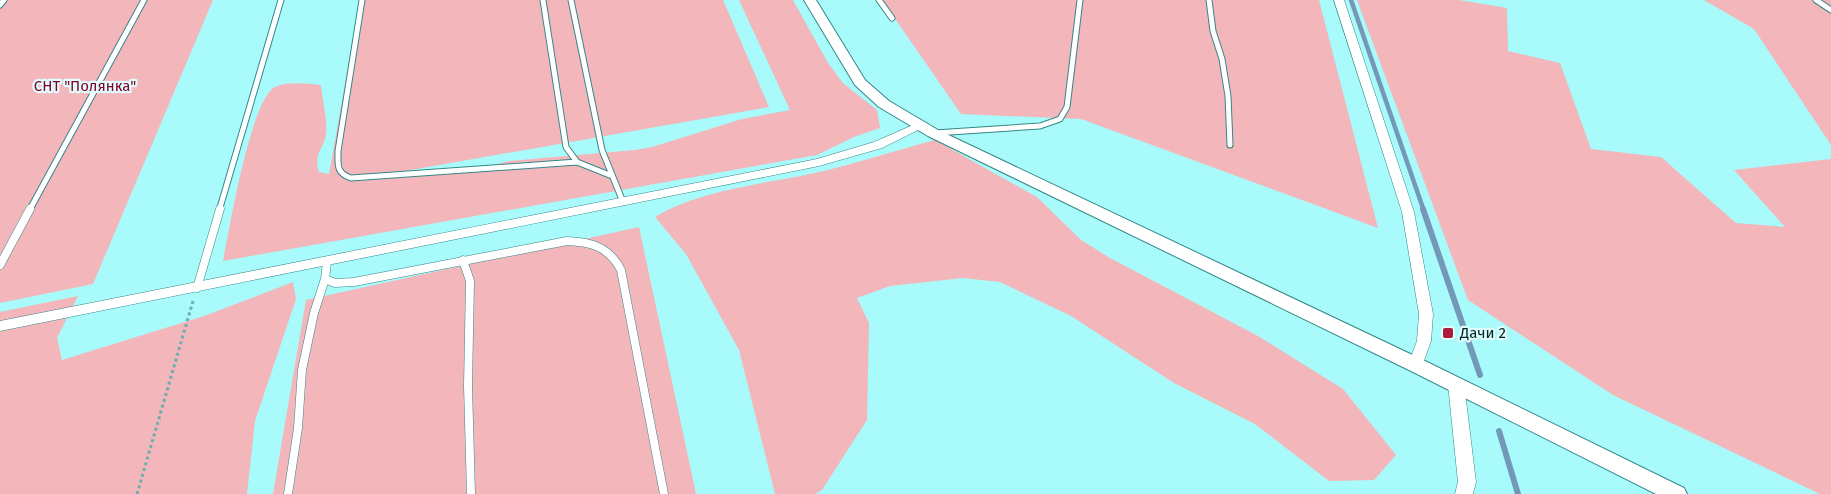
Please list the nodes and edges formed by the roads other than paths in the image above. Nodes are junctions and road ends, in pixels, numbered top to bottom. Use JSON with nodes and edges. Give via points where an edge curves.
{"nodes":[{"id":1,"x":4,"y":0,"type":"edge"},
{"id":2,"x":144,"y":0,"type":"edge"},
{"id":3,"x":281,"y":0,"type":"edge"},
{"id":4,"x":362,"y":0,"type":"edge"},
{"id":5,"x":543,"y":0,"type":"edge"},
{"id":6,"x":571,"y":0,"type":"edge"},
{"id":7,"x":810,"y":0,"type":"edge"},
{"id":8,"x":879,"y":0,"type":"edge"},
{"id":9,"x":1080,"y":0,"type":"edge"},
{"id":10,"x":1209,"y":0,"type":"edge"},
{"id":11,"x":1339,"y":0,"type":"edge"},
{"id":12,"x":1815,"y":0,"type":"edge"},
{"id":13,"x":0,"y":5,"type":"edge"},
{"id":14,"x":1831,"y":10,"type":"edge"},
{"id":15,"x":892,"y":18,"type":"dead end"},
{"id":16,"x":926,"y":129,"type":"junction"},
{"id":17,"x":1230,"y":144,"type":"dead end"},
{"id":18,"x":577,"y":162,"type":"junction"},
{"id":19,"x":612,"y":176,"type":"junction"},
{"id":20,"x":623,"y":202,"type":"junction"},
{"id":21,"x":464,"y":260,"type":"junction"},
{"id":22,"x":327,"y":262,"type":"junction"},
{"id":23,"x":0,"y":266,"type":"edge"},
{"id":24,"x":325,"y":279,"type":"junction"},
{"id":25,"x":196,"y":288,"type":"junction"},
{"id":26,"x":0,"y":326,"type":"edge"},
{"id":27,"x":1416,"y":365,"type":"junction"},
{"id":28,"x":1456,"y":384,"type":"junction"},
{"id":29,"x":288,"y":494,"type":"edge"},
{"id":30,"x":471,"y":494,"type":"edge"},
{"id":31,"x":664,"y":494,"type":"edge"},
{"id":32,"x":1464,"y":494,"type":"edge"},
{"id":33,"x":1676,"y":494,"type":"edge"}],
"edges":[{"from":1,"to":13,"type":"lane"},
{"from":2,"to":23,"type":"lane"},
{"from":3,"to":25,"type":"lane"},
{"from":4,"to":18,"type":"lane","via":[[338,151],[338,170],[342,176]]},
{"from":5,"to":18,"type":"lane","via":[[566,147]]},
{"from":6,"to":19,"type":"lane","via":[[602,150]]},
{"from":7,"to":16,"type":"street","via":[[860,82],[884,104]]},
{"from":8,"to":15,"type":"lane"},
{"from":9,"to":16,"type":"lane","via":[[1067,107],[1060,119],[1041,126]]},
{"from":10,"to":17,"type":"lane","via":[[1228,96]]},
{"from":11,"to":27,"type":"street","via":[[1408,212],[1426,314],[1424,341]]},
{"from":12,"to":14,"type":"lane"},
{"from":16,"to":20,"type":"street","via":[[819,162]]},
{"from":16,"to":27,"type":"street"},
{"from":18,"to":19,"type":"lane"},
{"from":19,"to":20,"type":"lane"},
{"from":20,"to":22,"type":"street"},
{"from":21,"to":24,"type":"lane","via":[[354,282]]},
{"from":21,"to":30,"type":"lane","via":[[470,281]]},
{"from":21,"to":31,"type":"lane","via":[[567,241],[589,242],[606,248],[616,258]]},
{"from":22,"to":24,"type":"lane"},
{"from":22,"to":25,"type":"street"},
{"from":24,"to":29,"type":"lane","via":[[302,370]]},
{"from":25,"to":26,"type":"street"},
{"from":27,"to":28,"type":"street"},
{"from":28,"to":32,"type":"street","via":[[1465,454]]},
{"from":28,"to":33,"type":"street"}]}
